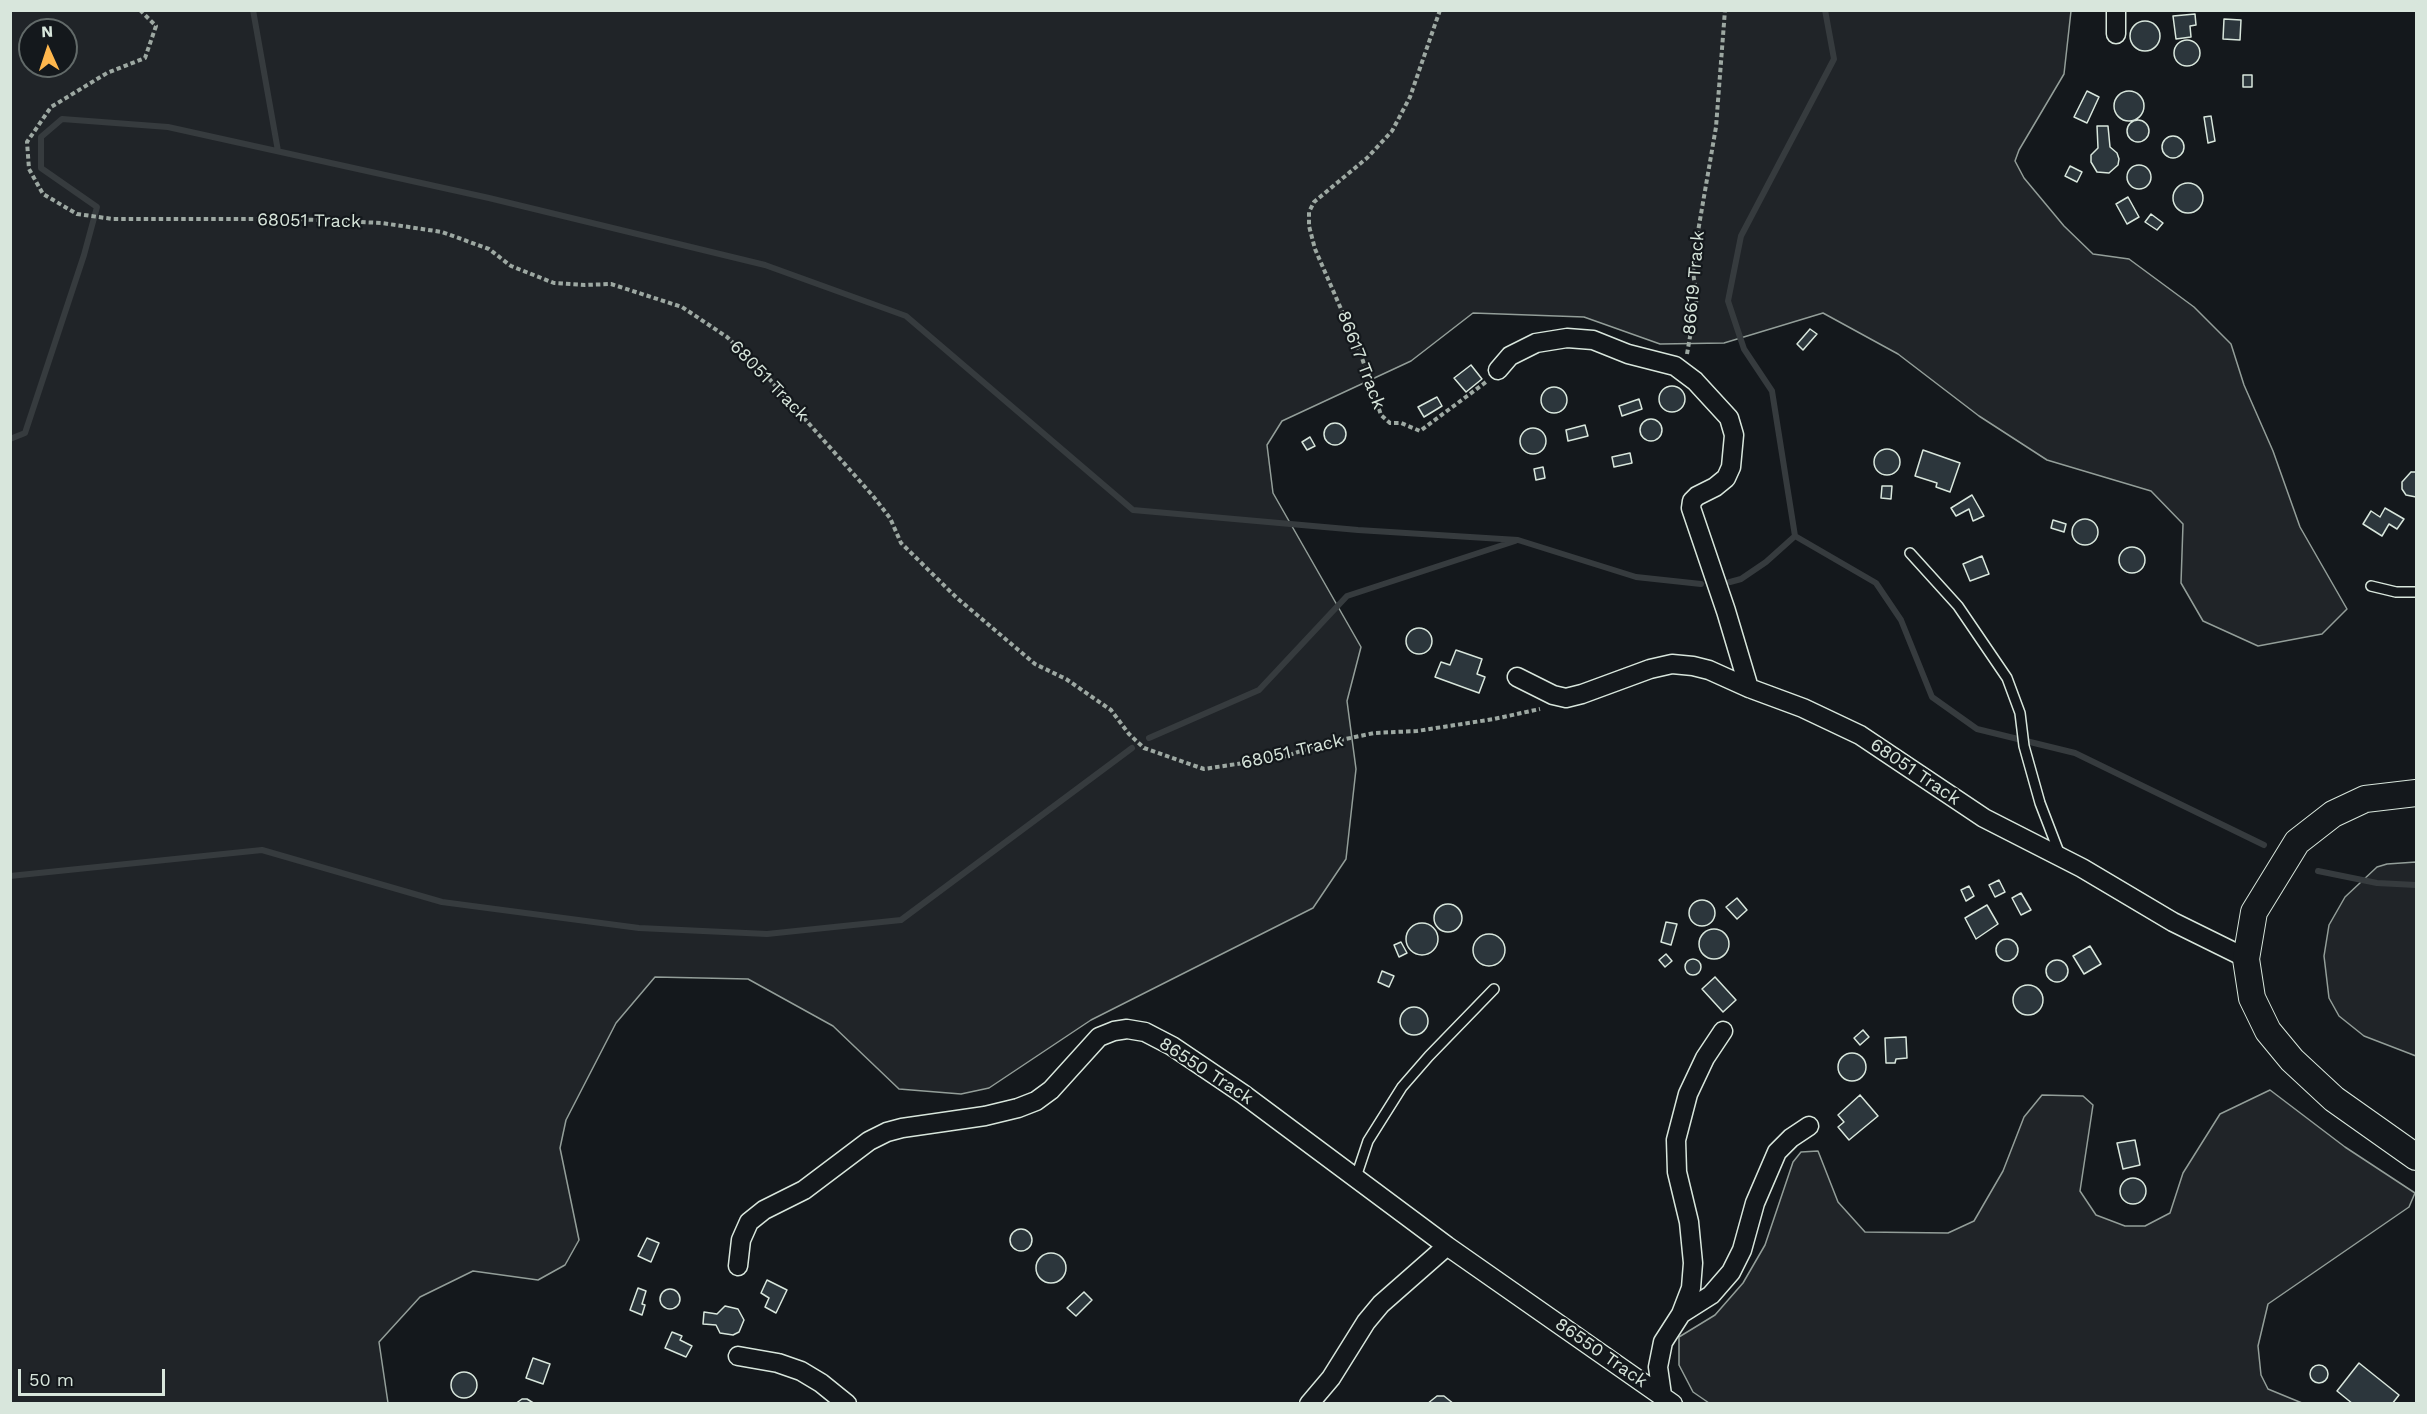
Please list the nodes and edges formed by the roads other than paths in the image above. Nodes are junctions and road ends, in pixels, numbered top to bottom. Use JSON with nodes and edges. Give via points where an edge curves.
{"nodes":[{"id":1,"x":2116,"y":10,"type":"edge"},
{"id":2,"x":2116,"y":34,"type":"dead end"},
{"id":3,"x":1498,"y":370,"type":"road end"},
{"id":4,"x":1910,"y":553,"type":"dead end"},
{"id":5,"x":2371,"y":585,"type":"dead end"},
{"id":6,"x":2416,"y":592,"type":"edge"},
{"id":7,"x":1517,"y":677,"type":"dead end"},
{"id":8,"x":1749,"y":688,"type":"junction"},
{"id":9,"x":2416,"y":793,"type":"edge"},
{"id":10,"x":2060,"y":857,"type":"junction"},
{"id":11,"x":2246,"y":958,"type":"junction"},
{"id":12,"x":1494,"y":989,"type":"dead end"},
{"id":13,"x":1723,"y":1031,"type":"dead end"},
{"id":14,"x":1809,"y":1126,"type":"dead end"},
{"id":15,"x":2416,"y":1157,"type":"edge"},
{"id":16,"x":1356,"y":1177,"type":"junction"},
{"id":17,"x":1447,"y":1246,"type":"junction"},
{"id":18,"x":738,"y":1266,"type":"dead end"},
{"id":19,"x":1681,"y":1314,"type":"junction"},
{"id":20,"x":738,"y":1356,"type":"dead end"},
{"id":21,"x":1667,"y":1399,"type":"edge"},
{"id":22,"x":847,"y":1404,"type":"edge"},
{"id":23,"x":1310,"y":1404,"type":"edge"}],
"edges":[{"from":1,"to":2,"type":"street"},
{"from":3,"to":8,"type":"street","via":[[1526,346],[1554,339],[1593,340],[1676,366],[1730,418],[1734,435],[1731,467],[1726,478],[1692,501],[1691,508]]},
{"from":4,"to":10,"type":"lane","via":[[1958,606],[2007,678],[2020,713],[2024,746],[2040,803]]},
{"from":5,"to":6,"type":"lane","via":[[2396,592]]},
{"from":7,"to":8,"type":"street","name":"68051 Track","via":[[1566,698],[1672,664],[1709,670]]},
{"from":8,"to":10,"type":"street","name":"68051 Track","via":[[1860,735],[1984,818]]},
{"from":9,"to":11,"type":"street","via":[[2364,799],[2333,814],[2297,842],[2254,912]]},
{"from":10,"to":11,"type":"street","name":"68051 Track","via":[[2173,922]]},
{"from":11,"to":15,"type":"street","via":[[2252,998],[2268,1031],[2292,1060],[2334,1099]]},
{"from":12,"to":16,"type":"lane","via":[[1402,1087],[1368,1141]]},
{"from":13,"to":19,"type":"street","via":[[1688,1094],[1676,1140],[1677,1172],[1693,1246],[1691,1288]]},
{"from":14,"to":19,"type":"street","via":[[1777,1152],[1731,1272],[1711,1295]]},
{"from":16,"to":17,"type":"street","name":"86550 Track"},
{"from":16,"to":18,"type":"street","name":"86550 Track","via":[[1172,1046],[1144,1032],[1127,1029],[1099,1037],[1036,1101],[985,1116],[886,1131],[868,1141],[804,1190],[749,1222],[741,1240]]},
{"from":17,"to":21,"type":"street","name":"86550 Track"},
{"from":17,"to":23,"type":"street","via":[[1381,1304]]},
{"from":19,"to":21,"type":"street","via":[[1663,1342],[1658,1367]]},
{"from":20,"to":22,"type":"street","via":[[801,1371]]}]}
